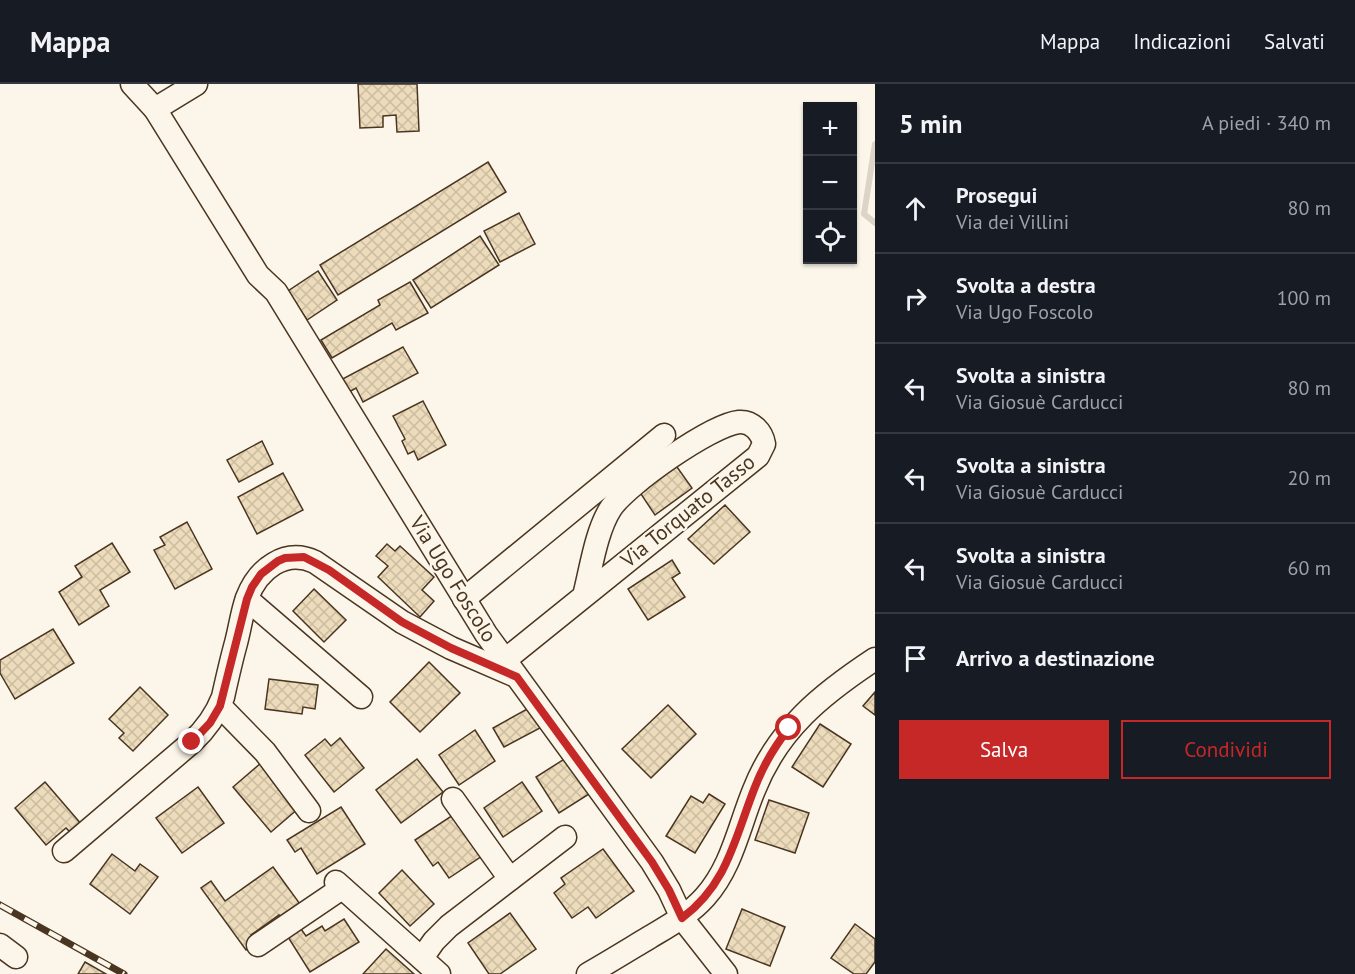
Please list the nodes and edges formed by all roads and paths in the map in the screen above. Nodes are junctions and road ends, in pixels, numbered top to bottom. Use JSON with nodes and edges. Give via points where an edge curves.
{"nodes":[{"id":1,"x":132,"y":84,"type":"edge"},
{"id":2,"x":196,"y":84,"type":"edge"},
{"id":3,"x":155,"y":109,"type":"junction"},
{"id":4,"x":664,"y":435,"type":"dead end"},
{"id":5,"x":584,"y":596,"type":"junction"},
{"id":6,"x":247,"y":599,"type":"junction"},
{"id":7,"x":464,"y":599,"type":"junction"},
{"id":8,"x":875,"y":659,"type":"edge"},
{"id":9,"x":511,"y":668,"type":"junction"},
{"id":10,"x":361,"y":697,"type":"dead end"},
{"id":11,"x":220,"y":706,"type":"junction"},
{"id":12,"x":453,"y":799,"type":"dead end"},
{"id":13,"x":309,"y":812,"type":"dead end"},
{"id":14,"x":565,"y":837,"type":"dead end"},
{"id":15,"x":63,"y":851,"type":"dead end"},
{"id":16,"x":510,"y":879,"type":"junction"},
{"id":17,"x":682,"y":918,"type":"junction"},
{"id":18,"x":258,"y":945,"type":"dead end"},
{"id":19,"x":422,"y":958,"type":"junction"},
{"id":20,"x":439,"y":974,"type":"edge"},
{"id":21,"x":588,"y":974,"type":"edge"},
{"id":22,"x":726,"y":974,"type":"edge"}],
"edges":[{"from":1,"to":3,"type":"street","name":"Via Ugo Foscolo"},
{"from":2,"to":3,"type":"street"},
{"from":3,"to":7,"type":"street","name":"Via Ugo Foscolo","via":[[258,275],[276,292]]},
{"from":4,"to":7,"type":"street"},
{"from":5,"to":5,"type":"street","name":"Via Torquato Tasso","via":[[758,456],[764,444],[757,429],[738,422],[705,436],[672,456],[619,498],[603,524]]},
{"from":5,"to":9,"type":"street","name":"Via Torquato Tasso"},
{"from":6,"to":9,"type":"street","via":[[261,574],[278,561],[309,559],[402,622],[451,648]]},
{"from":6,"to":10,"type":"street"},
{"from":6,"to":11,"type":"street"},
{"from":7,"to":9,"type":"street","name":"Via Ugo Foscolo"},
{"from":8,"to":17,"type":"street","via":[[807,711],[779,741],[755,787],[720,876],[705,898]]},
{"from":9,"to":17,"type":"street","name":"Via Ugo Foscolo","via":[[652,862]]},
{"from":11,"to":13,"type":"street","via":[[265,752]]},
{"from":11,"to":15,"type":"street","via":[[192,742]]},
{"from":12,"to":16,"type":"street"},
{"from":14,"to":16,"type":"street"},
{"from":16,"to":19,"type":"street","via":[[449,926]]},
{"from":17,"to":21,"type":"street"},
{"from":17,"to":22,"type":"street","name":"Via Ugo Foscolo"},
{"from":18,"to":19,"type":"street","via":[[339,885]]},
{"from":19,"to":20,"type":"street"}]}
